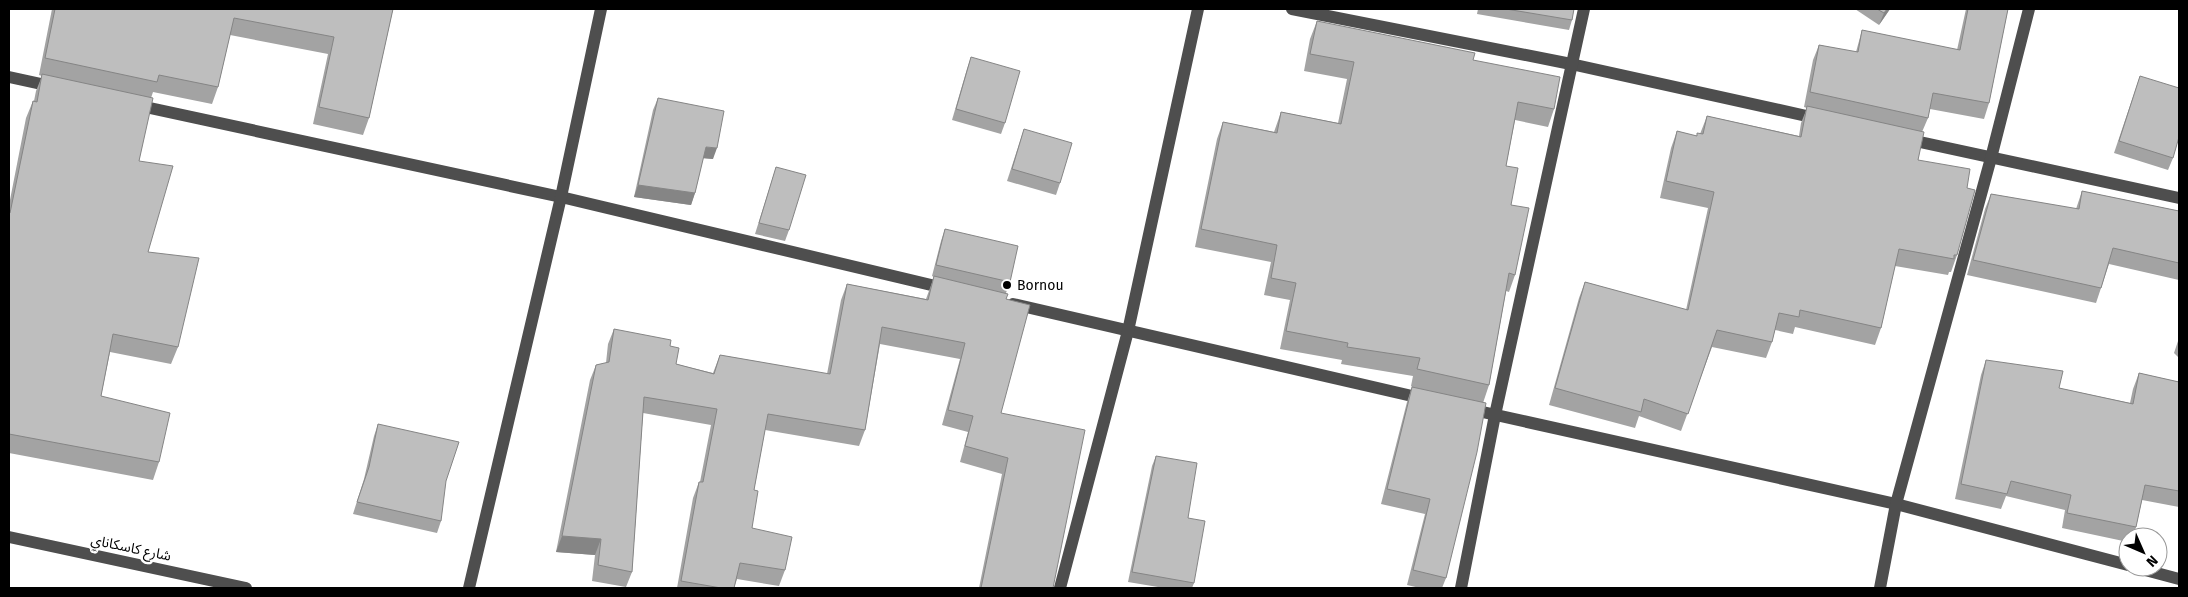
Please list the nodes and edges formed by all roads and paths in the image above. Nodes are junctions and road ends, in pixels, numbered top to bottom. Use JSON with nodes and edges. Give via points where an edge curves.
{"nodes":[{"id":1,"x":601,"y":9,"type":"edge"},
{"id":2,"x":1198,"y":9,"type":"edge"},
{"id":3,"x":1292,"y":9,"type":"edge"},
{"id":4,"x":1584,"y":9,"type":"edge"},
{"id":5,"x":2029,"y":9,"type":"edge"},
{"id":6,"x":1571,"y":64,"type":"junction"},
{"id":7,"x":9,"y":77,"type":"edge"},
{"id":8,"x":67,"y":90,"type":"edge"},
{"id":9,"x":125,"y":102,"type":"edge"},
{"id":10,"x":1828,"y":121,"type":"edge"},
{"id":11,"x":1895,"y":136,"type":"edge"},
{"id":12,"x":1991,"y":158,"type":"junction"},
{"id":13,"x":561,"y":198,"type":"junction"},
{"id":14,"x":2179,"y":198,"type":"edge"},
{"id":15,"x":964,"y":293,"type":"edge"},
{"id":16,"x":1003,"y":302,"type":"edge"},
{"id":17,"x":1128,"y":332,"type":"junction"},
{"id":18,"x":1437,"y":402,"type":"edge"},
{"id":19,"x":1456,"y":406,"type":"edge"},
{"id":20,"x":1495,"y":415,"type":"junction"},
{"id":21,"x":1896,"y":504,"type":"junction"},
{"id":22,"x":9,"y":537,"type":"edge"},
{"id":23,"x":2118,"y":563,"type":"edge"},
{"id":24,"x":246,"y":588,"type":"edge"},
{"id":25,"x":469,"y":588,"type":"edge"},
{"id":26,"x":1060,"y":588,"type":"edge"},
{"id":27,"x":1461,"y":588,"type":"edge"},
{"id":28,"x":1880,"y":588,"type":"edge"}],
"edges":[{"from":1,"to":13,"type":"street"},
{"from":2,"to":17,"type":"street"},
{"from":3,"to":6,"type":"street"},
{"from":4,"to":6,"type":"street"},
{"from":5,"to":12,"type":"street"},
{"from":6,"to":10,"type":"street"},
{"from":6,"to":20,"type":"street"},
{"from":7,"to":8,"type":"street"},
{"from":9,"to":13,"type":"street"},
{"from":11,"to":12,"type":"street"},
{"from":12,"to":14,"type":"street"},
{"from":12,"to":21,"type":"street"},
{"from":13,"to":15,"type":"street"},
{"from":13,"to":25,"type":"street"},
{"from":16,"to":17,"type":"street"},
{"from":17,"to":18,"type":"street"},
{"from":17,"to":26,"type":"street"},
{"from":19,"to":20,"type":"street"},
{"from":20,"to":21,"type":"street"},
{"from":20,"to":27,"type":"street"},
{"from":21,"to":23,"type":"street"},
{"from":21,"to":28,"type":"street"},
{"from":22,"to":24,"type":"street","name":"شارع كاسكاناي"}]}
